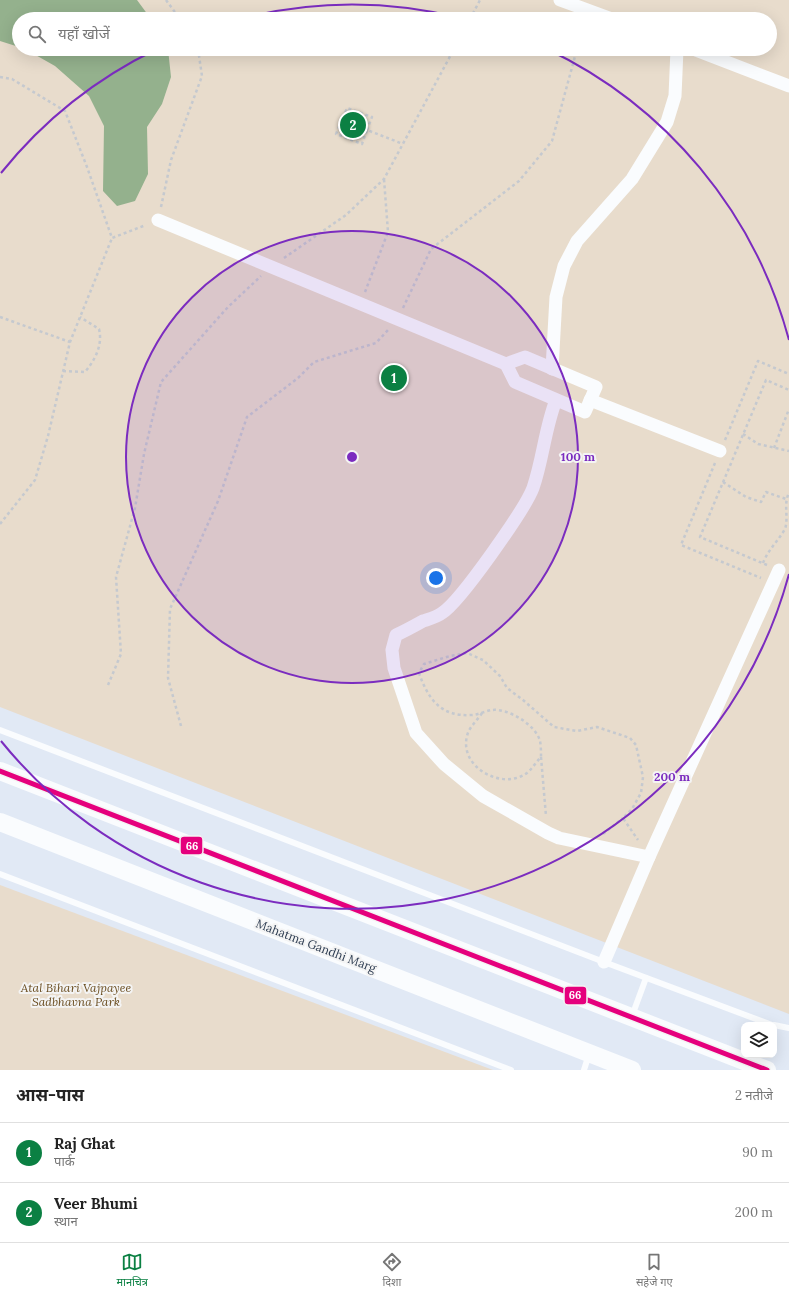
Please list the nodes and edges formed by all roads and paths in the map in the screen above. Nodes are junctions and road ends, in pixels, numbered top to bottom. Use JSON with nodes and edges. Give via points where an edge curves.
{"nodes":[{"id":1,"x":166,"y":0,"type":"edge"},
{"id":2,"x":480,"y":0,"type":"edge"},
{"id":3,"x":560,"y":0,"type":"edge"},
{"id":4,"x":175,"y":12,"type":"edge"},
{"id":5,"x":474,"y":12,"type":"edge"},
{"id":6,"x":593,"y":12,"type":"edge"},
{"id":7,"x":199,"y":56,"type":"edge"},
{"id":8,"x":450,"y":56,"type":"edge"},
{"id":9,"x":575,"y":56,"type":"edge"},
{"id":10,"x":677,"y":56,"type":"edge"},
{"id":11,"x":711,"y":56,"type":"edge"},
{"id":12,"x":0,"y":77,"type":"edge"},
{"id":13,"x":789,"y":86,"type":"edge"},
{"id":14,"x":367,"y":130,"type":"junction"},
{"id":15,"x":403,"y":144,"type":"junction"},
{"id":16,"x":384,"y":179,"type":"junction"},
{"id":17,"x":158,"y":220,"type":"junction"},
{"id":18,"x":112,"y":238,"type":"junction"},
{"id":19,"x":271,"y":267,"type":"junction"},
{"id":20,"x":361,"y":304,"type":"junction"},
{"id":21,"x":0,"y":317,"type":"edge"},
{"id":22,"x":80,"y":317,"type":"junction"},
{"id":23,"x":397,"y":319,"type":"junction"},
{"id":24,"x":70,"y":342,"type":"junction"},
{"id":25,"x":506,"y":364,"type":"junction"},
{"id":26,"x":552,"y":369,"type":"junction"},
{"id":27,"x":63,"y":371,"type":"junction"},
{"id":28,"x":789,"y":374,"type":"edge"},
{"id":29,"x":789,"y":390,"type":"edge"},
{"id":30,"x":556,"y":400,"type":"junction"},
{"id":31,"x":590,"y":400,"type":"junction"},
{"id":32,"x":789,"y":409,"type":"edge"},
{"id":33,"x":743,"y":434,"type":"junction"},
{"id":34,"x":774,"y":448,"type":"junction"},
{"id":35,"x":720,"y":451,"type":"junction"},
{"id":36,"x":789,"y":452,"type":"edge"},
{"id":37,"x":723,"y":482,"type":"junction"},
{"id":38,"x":789,"y":493,"type":"edge"},
{"id":39,"x":786,"y":499,"type":"junction"},
{"id":40,"x":788,"y":515,"type":"edge"},
{"id":41,"x":0,"y":524,"type":"edge"},
{"id":42,"x":763,"y":563,"type":"junction"},
{"id":43,"x":779,"y":570,"type":"joint"},
{"id":44,"x":766,"y":580,"type":"joint"},
{"id":45,"x":782,"y":587,"type":"dead end"},
{"id":46,"x":762,"y":607,"type":"junction"},
{"id":47,"x":108,"y":686,"type":"dead end"},
{"id":48,"x":482,"y":713,"type":"junction"},
{"id":49,"x":181,"y":726,"type":"dead end"},
{"id":50,"x":0,"y":730,"type":"edge"},
{"id":51,"x":541,"y":757,"type":"junction"},
{"id":52,"x":0,"y":771,"type":"edge"},
{"id":53,"x":623,"y":818,"type":"junction"},
{"id":54,"x":0,"y":822,"type":"edge"},
{"id":55,"x":548,"y":833,"type":"junction"},
{"id":56,"x":590,"y":844,"type":"junction"},
{"id":57,"x":649,"y":857,"type":"junction"},
{"id":58,"x":0,"y":874,"type":"edge"},
{"id":59,"x":604,"y":962,"type":"junction"},
{"id":60,"x":646,"y":978,"type":"junction"},
{"id":61,"x":631,"y":1018,"type":"junction"},
{"id":62,"x":765,"y":1022,"type":"edge"},
{"id":63,"x":777,"y":1026,"type":"edge"},
{"id":64,"x":789,"y":1028,"type":"edge"},
{"id":65,"x":589,"y":1053,"type":"junction"},
{"id":66,"x":511,"y":1070,"type":"edge"},
{"id":67,"x":584,"y":1070,"type":"edge"},
{"id":68,"x":632,"y":1070,"type":"edge"},
{"id":69,"x":767,"y":1070,"type":"edge"}],
"edges":[{"from":1,"to":4,"type":"path"},
{"from":2,"to":5,"type":"path"},
{"from":3,"to":6,"type":"street"},
{"from":7,"to":17,"type":"path","via":[[202,76],[171,160]]},
{"from":8,"to":15,"type":"path"},
{"from":9,"to":23,"type":"path","via":[[552,141],[519,181],[431,249]]},
{"from":10,"to":26,"type":"street","via":[[675,96],[667,122],[632,179],[577,240],[564,266],[556,297]]},
{"from":11,"to":13,"type":"street"},
{"from":12,"to":18,"type":"path","via":[[12,79],[65,111]]},
{"from":14,"to":14,"type":"path","via":[[362,144],[336,134],[347,108],[372,118]]},
{"from":14,"to":15,"type":"path"},
{"from":15,"to":16,"type":"path"},
{"from":16,"to":19,"type":"path","via":[[346,215]]},
{"from":16,"to":20,"type":"path","via":[[388,232]]},
{"from":17,"to":18,"type":"path"},
{"from":17,"to":19,"type":"street"},
{"from":18,"to":22,"type":"path"},
{"from":19,"to":20,"type":"street"},
{"from":19,"to":47,"type":"path","via":[[228,307],[161,382],[144,454],[135,508],[116,577],[121,654]]},
{"from":20,"to":23,"type":"street"},
{"from":21,"to":24,"type":"path"},
{"from":22,"to":24,"type":"path"},
{"from":22,"to":27,"type":"path","via":[[99,329],[101,339],[93,363],[85,372]]},
{"from":23,"to":25,"type":"street"},
{"from":23,"to":49,"type":"path","via":[[376,343],[314,362],[298,378],[247,417],[218,500],[170,609],[168,678]]},
{"from":24,"to":27,"type":"path"},
{"from":25,"to":26,"type":"street","via":[[525,358]]},
{"from":25,"to":30,"type":"street","via":[[514,382]]},
{"from":26,"to":31,"type":"street","via":[[596,387]]},
{"from":27,"to":41,"type":"path","via":[[35,480]]},
{"from":28,"to":35,"type":"path","via":[[758,361]]},
{"from":29,"to":33,"type":"path","via":[[766,380]]},
{"from":30,"to":31,"type":"street","via":[[585,412]]},
{"from":30,"to":55,"type":"street","via":[[532,489],[498,544],[443,613],[396,635],[392,650],[394,668],[416,733],[429,749],[483,796]]},
{"from":31,"to":35,"type":"street"},
{"from":32,"to":34,"type":"path"},
{"from":33,"to":34,"type":"path","via":[[758,444]]},
{"from":33,"to":37,"type":"path"},
{"from":34,"to":36,"type":"path"},
{"from":35,"to":44,"type":"path","via":[[681,544]]},
{"from":37,"to":39,"type":"path","via":[[746,497],[761,502],[766,492]]},
{"from":37,"to":42,"type":"path","via":[[700,537]]},
{"from":38,"to":39,"type":"path"},
{"from":39,"to":40,"type":"path"},
{"from":40,"to":42,"type":"path","via":[[785,528]]},
{"from":42,"to":43,"type":"path"},
{"from":43,"to":46,"type":"street"},
{"from":44,"to":46,"type":"street"},
{"from":45,"to":46,"type":"street"},
{"from":46,"to":57,"type":"street"},
{"from":48,"to":51,"type":"path","via":[[503,710],[522,718],[540,740]]},
{"from":48,"to":51,"type":"path","via":[[467,737],[467,755],[477,768],[493,778],[509,779],[526,773]]},
{"from":48,"to":53,"type":"path","via":[[452,714],[434,703],[419,673],[424,664],[467,653],[483,660],[500,676],[507,688],[554,727],[577,731],[597,727],[630,738],[636,745],[643,777],[641,793],[632,809]]},
{"from":50,"to":59,"type":"lane"},
{"from":51,"to":55,"type":"path"},
{"from":52,"to":61,"type":"main road"},
{"from":53,"to":56,"type":"path"},
{"from":53,"to":57,"type":"path"},
{"from":54,"to":65,"type":"main road","name":"Mahatma Gandhi Marg"},
{"from":55,"to":56,"type":"street","via":[[559,838]]},
{"from":56,"to":57,"type":"street"},
{"from":57,"to":59,"type":"street"},
{"from":58,"to":66,"type":"lane"},
{"from":59,"to":60,"type":"lane"},
{"from":60,"to":61,"type":"lane"},
{"from":60,"to":62,"type":"lane"},
{"from":61,"to":69,"type":"main road"},
{"from":63,"to":64,"type":"lane"},
{"from":65,"to":67,"type":"lane"},
{"from":65,"to":68,"type":"main road","name":"Mahatma Gandhi Marg"}]}
